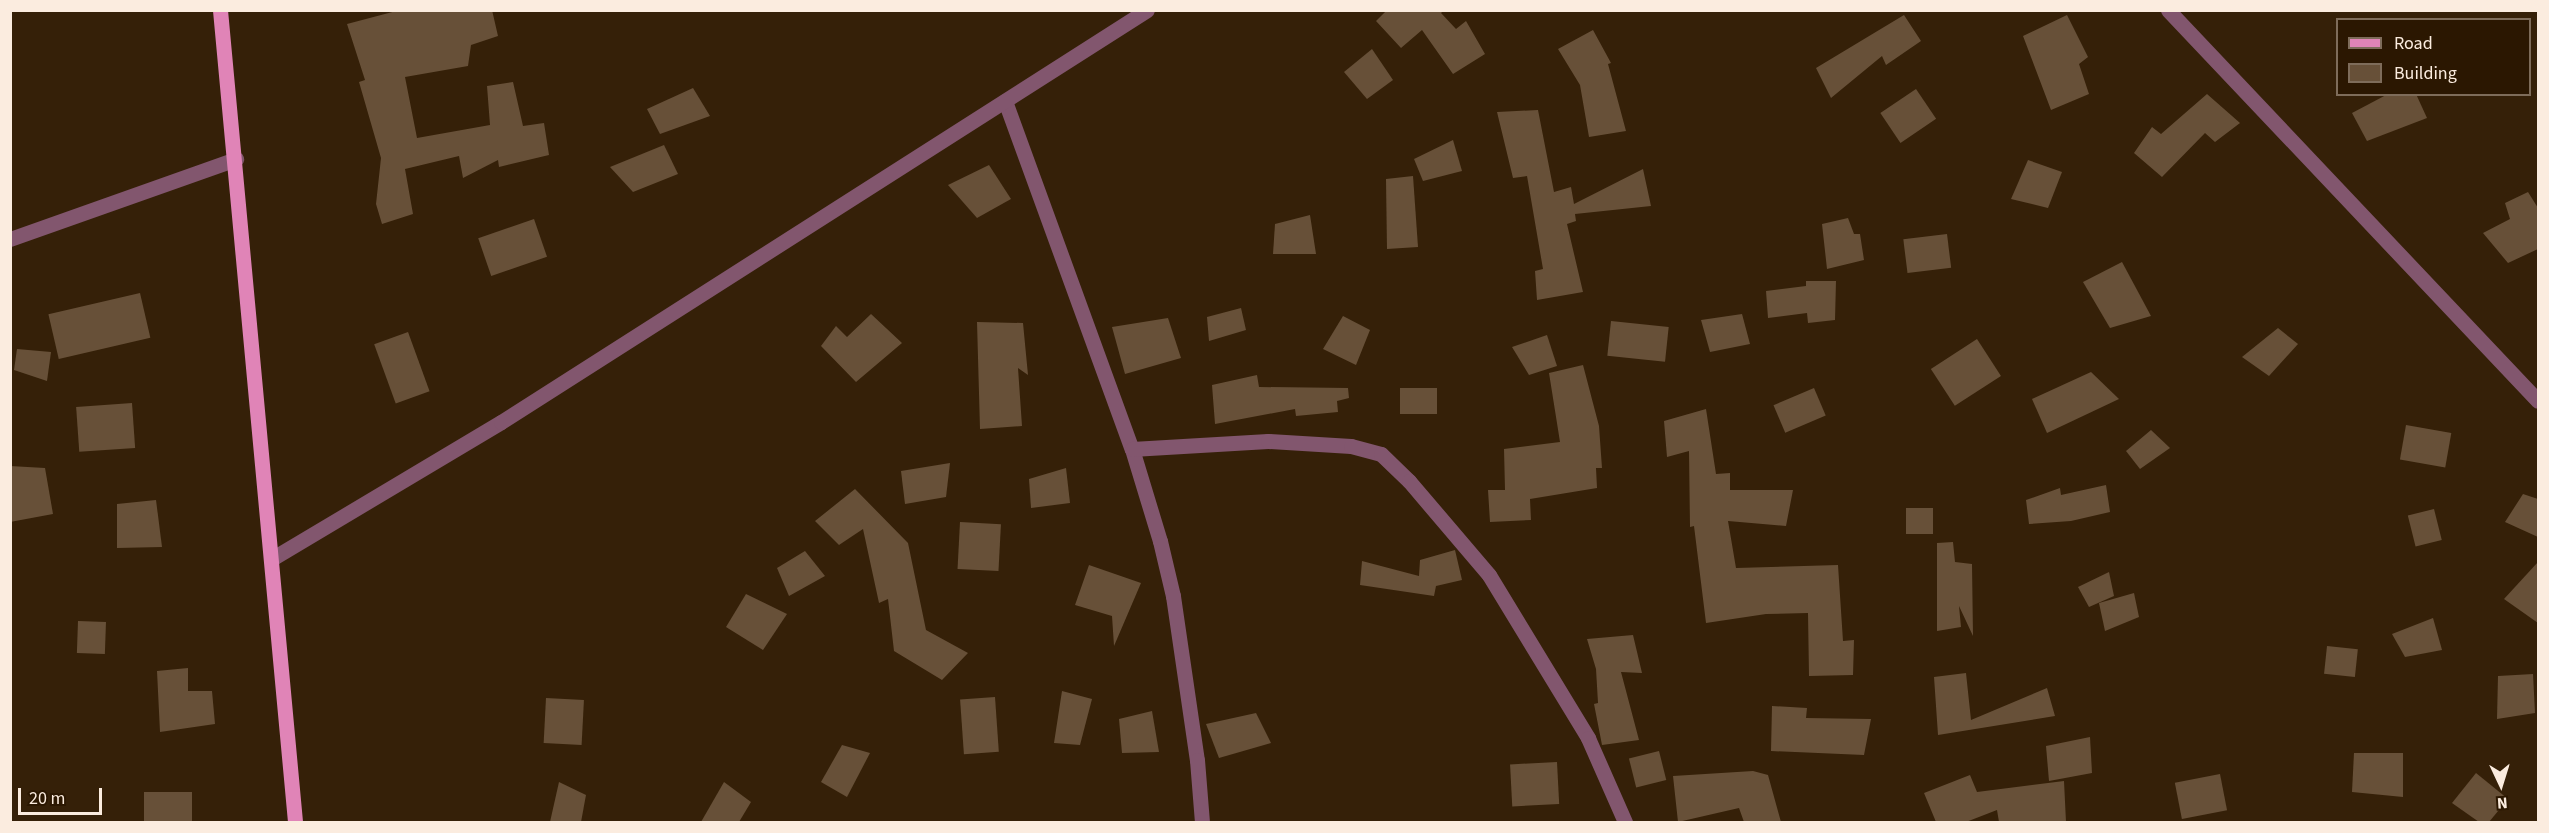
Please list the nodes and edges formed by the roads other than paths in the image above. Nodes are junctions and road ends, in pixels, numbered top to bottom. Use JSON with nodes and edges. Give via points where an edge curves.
{"nodes":[{"id":1,"x":220,"y":10,"type":"edge"},
{"id":2,"x":1147,"y":10,"type":"edge"},
{"id":3,"x":2168,"y":10,"type":"edge"},
{"id":4,"x":1005,"y":101,"type":"junction"},
{"id":5,"x":236,"y":159,"type":"junction"},
{"id":6,"x":10,"y":239,"type":"edge"},
{"id":7,"x":2538,"y":401,"type":"edge"},
{"id":8,"x":1132,"y":449,"type":"junction"},
{"id":9,"x":273,"y":558,"type":"junction"},
{"id":10,"x":295,"y":822,"type":"edge"},
{"id":11,"x":1202,"y":822,"type":"edge"},
{"id":12,"x":1625,"y":822,"type":"edge"}],
"edges":[{"from":1,"to":5,"type":"main road"},
{"from":2,"to":4,"type":"street"},
{"from":3,"to":7,"type":"street"},
{"from":4,"to":8,"type":"street"},
{"from":4,"to":9,"type":"street","via":[[501,422]]},
{"from":5,"to":6,"type":"street"},
{"from":5,"to":9,"type":"main road"},
{"from":8,"to":11,"type":"street","via":[[1173,596]]},
{"from":8,"to":12,"type":"street","via":[[1268,441],[1352,446],[1381,454],[1489,575],[1588,738]]},
{"from":9,"to":10,"type":"main road"}]}
